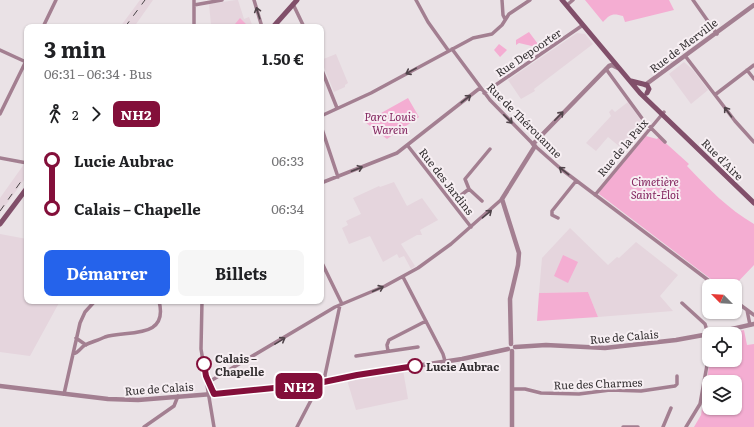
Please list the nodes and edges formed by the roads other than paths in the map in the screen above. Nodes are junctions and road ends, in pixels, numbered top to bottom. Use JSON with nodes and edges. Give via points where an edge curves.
{"nodes":[{"id":1,"x":56,"y":0,"type":"edge"},
{"id":2,"x":194,"y":0,"type":"edge"},
{"id":3,"x":222,"y":0,"type":"edge"},
{"id":4,"x":254,"y":0,"type":"edge"},
{"id":5,"x":416,"y":0,"type":"edge"},
{"id":6,"x":502,"y":0,"type":"edge"},
{"id":7,"x":530,"y":0,"type":"edge"},
{"id":8,"x":562,"y":0,"type":"edge"},
{"id":9,"x":573,"y":0,"type":"edge"},
{"id":10,"x":693,"y":0,"type":"edge"},
{"id":11,"x":295,"y":2,"type":"edge"},
{"id":12,"x":194,"y":5,"type":"junction"},
{"id":13,"x":567,"y":5,"type":"junction"},
{"id":14,"x":754,"y":5,"type":"edge"},
{"id":15,"x":505,"y":19,"type":"junction"},
{"id":16,"x":44,"y":24,"type":"edge"},
{"id":17,"x":194,"y":24,"type":"edge"},
{"id":18,"x":261,"y":24,"type":"edge"},
{"id":19,"x":275,"y":24,"type":"edge"},
{"id":20,"x":303,"y":24,"type":"edge"},
{"id":21,"x":583,"y":25,"type":"junction"},
{"id":22,"x":716,"y":33,"type":"junction"},
{"id":23,"x":0,"y":50,"type":"edge"},
{"id":24,"x":450,"y":50,"type":"junction"},
{"id":25,"x":686,"y":57,"type":"junction"},
{"id":26,"x":24,"y":60,"type":"edge"},
{"id":27,"x":24,"y":65,"type":"edge"},
{"id":28,"x":754,"y":65,"type":"edge"},
{"id":29,"x":618,"y":68,"type":"junction"},
{"id":30,"x":606,"y":69,"type":"junction"},
{"id":31,"x":747,"y":70,"type":"junction"},
{"id":32,"x":324,"y":75,"type":"edge"},
{"id":33,"x":754,"y":79,"type":"edge"},
{"id":34,"x":480,"y":88,"type":"junction"},
{"id":35,"x":644,"y":90,"type":"junction"},
{"id":36,"x":484,"y":93,"type":"junction"},
{"id":37,"x":716,"y":94,"type":"junction"},
{"id":38,"x":338,"y":108,"type":"junction"},
{"id":39,"x":663,"y":113,"type":"junction"},
{"id":40,"x":0,"y":114,"type":"edge"},
{"id":41,"x":324,"y":115,"type":"edge"},
{"id":42,"x":650,"y":128,"type":"junction"},
{"id":43,"x":324,"y":135,"type":"edge"},
{"id":44,"x":665,"y":142,"type":"dead end"},
{"id":45,"x":754,"y":142,"type":"edge"},
{"id":46,"x":534,"y":145,"type":"junction"},
{"id":47,"x":408,"y":146,"type":"junction"},
{"id":48,"x":490,"y":149,"type":"dead end"},
{"id":49,"x":0,"y":158,"type":"edge"},
{"id":50,"x":24,"y":163,"type":"edge"},
{"id":51,"x":338,"y":177,"type":"junction"},
{"id":52,"x":576,"y":181,"type":"junction"},
{"id":53,"x":324,"y":182,"type":"edge"},
{"id":54,"x":469,"y":189,"type":"junction"},
{"id":55,"x":24,"y":192,"type":"edge"},
{"id":56,"x":595,"y":195,"type":"junction"},
{"id":57,"x":460,"y":196,"type":"tunnel mouth"},
{"id":58,"x":502,"y":199,"type":"junction"},
{"id":59,"x":482,"y":201,"type":"dead end"},
{"id":60,"x":754,"y":203,"type":"edge"},
{"id":61,"x":558,"y":218,"type":"dead end"},
{"id":62,"x":0,"y":224,"type":"edge"},
{"id":63,"x":471,"y":227,"type":"junction"},
{"id":64,"x":324,"y":268,"type":"edge"},
{"id":65,"x":403,"y":277,"type":"junction"},
{"id":66,"x":707,"y":279,"type":"edge"},
{"id":67,"x":682,"y":303,"type":"dead end"},
{"id":68,"x":92,"y":304,"type":"edge"},
{"id":69,"x":159,"y":304,"type":"edge"},
{"id":70,"x":202,"y":304,"type":"edge"},
{"id":71,"x":341,"y":305,"type":"junction"},
{"id":72,"x":742,"y":307,"type":"edge"},
{"id":73,"x":746,"y":310,"type":"junction"},
{"id":74,"x":754,"y":315,"type":"edge"},
{"id":75,"x":426,"y":321,"type":"junction"},
{"id":76,"x":752,"y":324,"type":"edge"},
{"id":77,"x":706,"y":327,"type":"edge"},
{"id":78,"x":739,"y":327,"type":"edge"},
{"id":79,"x":702,"y":335,"type":"edge"},
{"id":80,"x":76,"y":338,"type":"junction"},
{"id":81,"x":86,"y":345,"type":"junction"},
{"id":82,"x":418,"y":347,"type":"dead end"},
{"id":83,"x":511,"y":348,"type":"junction"},
{"id":84,"x":388,"y":351,"type":"junction"},
{"id":85,"x":73,"y":354,"type":"junction"},
{"id":86,"x":356,"y":356,"type":"dead end"},
{"id":87,"x":445,"y":361,"type":"junction"},
{"id":88,"x":707,"y":367,"type":"edge"},
{"id":89,"x":678,"y":376,"type":"dead end"},
{"id":90,"x":208,"y":383,"type":"junction"},
{"id":91,"x":323,"y":383,"type":"junction"},
{"id":92,"x":0,"y":386,"type":"edge"},
{"id":93,"x":512,"y":389,"type":"junction"},
{"id":94,"x":64,"y":394,"type":"junction"},
{"id":95,"x":208,"y":394,"type":"junction"},
{"id":96,"x":214,"y":394,"type":"junction"},
{"id":97,"x":178,"y":396,"type":"junction"},
{"id":98,"x":671,"y":408,"type":"dead end"},
{"id":99,"x":144,"y":427,"type":"edge"},
{"id":100,"x":214,"y":427,"type":"edge"},
{"id":101,"x":297,"y":427,"type":"edge"},
{"id":102,"x":512,"y":427,"type":"edge"},
{"id":103,"x":623,"y":427,"type":"edge"},
{"id":104,"x":638,"y":427,"type":"edge"},
{"id":105,"x":663,"y":427,"type":"edge"},
{"id":106,"x":686,"y":427,"type":"edge"}],
"edges":[{"from":1,"to":16,"type":"street"},
{"from":2,"to":12,"type":"street"},
{"from":3,"to":12,"type":"street"},
{"from":18,"to":4,"type":"street","one_way":true},
{"from":5,"to":24,"type":"street","name":"Rue de Thérouanne"},
{"from":6,"to":15,"type":"street"},
{"from":7,"to":15,"type":"street","via":[[510,12]]},
{"from":8,"to":13,"type":"main road","name":"Rue d'Aire"},
{"from":9,"to":13,"type":"street"},
{"from":10,"to":22,"type":"street"},
{"from":11,"to":19,"type":"main road"},
{"from":11,"to":20,"type":"street"},
{"from":12,"to":17,"type":"street"},
{"from":13,"to":21,"type":"main road","name":"Rue d'Aire"},
{"from":14,"to":22,"type":"street","name":"Rue de Merville"},
{"from":15,"to":24,"type":"street","via":[[501,26],[490,34],[476,36]]},
{"from":21,"to":29,"type":"main road","name":"Rue d'Aire"},
{"from":21,"to":36,"type":"street","name":"Rue Depoorter"},
{"from":22,"to":25,"type":"street","name":"Rue de Merville"},
{"from":22,"to":35,"type":"street","name":"Rue de Merville"},
{"from":23,"to":26,"type":"street"},
{"from":24,"to":34,"type":"street","name":"Rue de Thérouanne"},
{"from":24,"to":38,"type":"street","one_way":true},
{"from":25,"to":35,"type":"street","name":"Rue de Merville"},
{"from":25,"to":37,"type":"street"},
{"from":27,"to":40,"type":"street"},
{"from":28,"to":31,"type":"street"},
{"from":29,"to":30,"type":"street","via":[[611,65]]},
{"from":29,"to":35,"type":"main road","name":"Rue d'Aire","via":[[630,81]]},
{"from":30,"to":42,"type":"street"},
{"from":46,"to":30,"type":"street","one_way":true},
{"from":31,"to":33,"type":"street"},
{"from":31,"to":37,"type":"street"},
{"from":32,"to":38,"type":"street"},
{"from":34,"to":36,"type":"street","name":"Rue de Thérouanne"},
{"from":47,"to":34,"type":"street","one_way":true},
{"from":35,"to":39,"type":"main road","name":"Rue d'Aire"},
{"from":36,"to":46,"type":"street","name":"Rue de Thérouanne","one_way":true},
{"from":45,"to":37,"type":"street","one_way":true,"via":[[735,122]]},
{"from":38,"to":41,"type":"street"},
{"from":39,"to":42,"type":"street","name":"Rue de la Paix"},
{"from":39,"to":60,"type":"main road","name":"Rue d'Aire"},
{"from":42,"to":44,"type":"street"},
{"from":42,"to":56,"type":"street","name":"Rue de la Paix"},
{"from":43,"to":51,"type":"street"},
{"from":52,"to":46,"type":"street","name":"Rue de Thérouanne","one_way":true},
{"from":46,"to":58,"type":"street"},
{"from":51,"to":47,"type":"street","one_way":true,"via":[[391,156]]},
{"from":47,"to":63,"type":"street","name":"Rue des Jardins"},
{"from":48,"to":54,"type":"street","via":[[464,179]]},
{"from":49,"to":50,"type":"street"},
{"from":51,"to":53,"type":"street"},
{"from":52,"to":56,"type":"street","name":"Rue de Thérouanne"},
{"from":52,"to":61,"type":"street","via":[[552,211],[552,215]]},
{"from":54,"to":57,"type":"street"},
{"from":54,"to":59,"type":"street"},
{"from":55,"to":62,"type":"main road"},
{"from":56,"to":66,"type":"street","name":"Rue de Thérouanne"},
{"from":63,"to":58,"type":"street","one_way":true},
{"from":58,"to":83,"type":"street","via":[[518,253],[518,265],[510,299]]},
{"from":63,"to":65,"type":"street","via":[[439,254]]},
{"from":64,"to":71,"type":"street"},
{"from":71,"to":65,"type":"street","one_way":true},
{"from":65,"to":75,"type":"street"},
{"from":67,"to":77,"type":"street"},
{"from":68,"to":80,"type":"street","via":[[82,318]]},
{"from":69,"to":81,"type":"street","via":[[159,318],[148,330],[139,334],[110,336]]},
{"from":70,"to":90,"type":"street","via":[[200,344]]},
{"from":90,"to":71,"type":"street","one_way":true},
{"from":71,"to":91,"type":"street"},
{"from":72,"to":73,"type":"street"},
{"from":73,"to":74,"type":"street"},
{"from":73,"to":76,"type":"street"},
{"from":75,"to":84,"type":"street","via":[[389,340]]},
{"from":75,"to":87,"type":"street"},
{"from":76,"to":78,"type":"street","name":"Rue de Calais"},
{"from":79,"to":83,"type":"street","name":"Rue de Calais","via":[[609,348],[546,345]]},
{"from":80,"to":81,"type":"street"},
{"from":80,"to":85,"type":"street"},
{"from":81,"to":85,"type":"street"},
{"from":82,"to":84,"type":"street"},
{"from":83,"to":87,"type":"street","name":"Rue de Calais"},
{"from":83,"to":93,"type":"street"},
{"from":84,"to":86,"type":"street"},
{"from":85,"to":94,"type":"street"},
{"from":87,"to":91,"type":"street","name":"Rue de Calais"},
{"from":88,"to":106,"type":"street","via":[[700,404]]},
{"from":89,"to":93,"type":"street","name":"Rue des Charmes","via":[[675,386],[641,391],[546,394]]},
{"from":90,"to":95,"type":"street"},
{"from":90,"to":96,"type":"street"},
{"from":91,"to":96,"type":"street","name":"Rue de Calais"},
{"from":91,"to":101,"type":"street"},
{"from":92,"to":94,"type":"street","name":"Rue de Calais"},
{"from":93,"to":102,"type":"street"},
{"from":94,"to":97,"type":"street","name":"Rue de Calais","via":[[123,400]]},
{"from":95,"to":96,"type":"street","name":"Rue de Calais"},
{"from":95,"to":97,"type":"street","name":"Rue de Calais"},
{"from":95,"to":100,"type":"street"},
{"from":97,"to":99,"type":"street","via":[[174,406]]},
{"from":98,"to":105,"type":"street"},
{"from":103,"to":104,"type":"street"}]}
